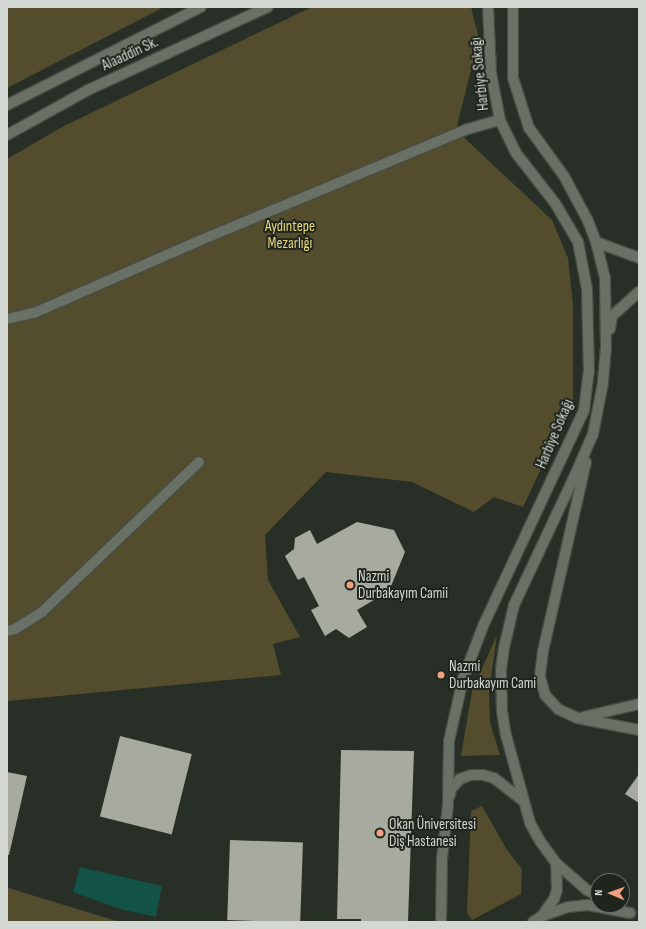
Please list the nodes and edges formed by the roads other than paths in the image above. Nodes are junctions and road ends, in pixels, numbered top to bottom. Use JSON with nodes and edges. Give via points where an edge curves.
{"nodes":[{"id":1,"x":201,"y":7,"type":"edge"},
{"id":2,"x":268,"y":7,"type":"edge"},
{"id":3,"x":488,"y":7,"type":"edge"},
{"id":4,"x":513,"y":7,"type":"edge"},
{"id":5,"x":7,"y":105,"type":"edge"},
{"id":6,"x":500,"y":120,"type":"junction"},
{"id":7,"x":7,"y":135,"type":"edge"},
{"id":8,"x":596,"y":242,"type":"junction"},
{"id":9,"x":639,"y":258,"type":"edge"},
{"id":10,"x":639,"y":292,"type":"edge"},
{"id":11,"x":7,"y":319,"type":"edge"},
{"id":12,"x":606,"y":347,"type":"junction"},
{"id":13,"x":593,"y":434,"type":"junction"},
{"id":14,"x":199,"y":462,"type":"dead end"},
{"id":15,"x":7,"y":631,"type":"edge"},
{"id":16,"x":639,"y":704,"type":"edge"},
{"id":17,"x":577,"y":718,"type":"junction"},
{"id":18,"x":639,"y":730,"type":"edge"},
{"id":19,"x":523,"y":801,"type":"junction"},
{"id":20,"x":448,"y":805,"type":"junction"},
{"id":21,"x":556,"y":863,"type":"junction"},
{"id":22,"x":590,"y":892,"type":"edge"},
{"id":23,"x":635,"y":915,"type":"edge"},
{"id":24,"x":542,"y":916,"type":"junction"},
{"id":25,"x":441,"y":922,"type":"edge"},
{"id":26,"x":533,"y":922,"type":"edge"}],
"edges":[{"from":1,"to":5,"type":"street","name":"Alaaddin Sk."},
{"from":2,"to":7,"type":"street","name":"Alaaddin Sk.","via":[[88,90]]},
{"from":3,"to":6,"type":"street","name":"Harbiye Sokağı","via":[[491,73]]},
{"from":4,"to":8,"type":"street","name":"Harbiye Sokağı","via":[[513,78],[529,128],[564,176]]},
{"from":6,"to":11,"type":"street","via":[[468,129],[201,240],[34,313]]},
{"from":6,"to":20,"type":"street","name":"Harbiye Sokağı","via":[[516,153],[555,203],[578,242],[587,289],[589,372],[584,410],[483,626],[463,679],[449,741]]},
{"from":8,"to":9,"type":"street"},
{"from":8,"to":12,"type":"street","name":"Harbiye Sokağı","via":[[605,277]]},
{"from":10,"to":12,"type":"street","via":[[612,316]]},
{"from":12,"to":13,"type":"street","name":"Harbiye Sokağı","via":[[603,383]]},
{"from":13,"to":17,"type":"street","name":"Harbiye Sokağı","via":[[543,651],[540,677],[545,695],[558,709]]},
{"from":13,"to":19,"type":"street","name":"Harbiye Sokağı","via":[[514,605],[504,648],[501,670],[502,711]]},
{"from":14,"to":15,"type":"street","via":[[42,612],[15,629]]},
{"from":16,"to":17,"type":"street"},
{"from":17,"to":18,"type":"street","name":"Harbiye Sokağı"},
{"from":19,"to":20,"type":"street","via":[[494,778],[471,775],[460,779],[451,789]]},
{"from":19,"to":21,"type":"street","name":"Harbiye Sokağı","via":[[530,823]]},
{"from":20,"to":25,"type":"street","via":[[442,859]]},
{"from":21,"to":22,"type":"street","name":"Harbiye Sokağı"},
{"from":21,"to":24,"type":"street","via":[[557,890]]},
{"from":23,"to":24,"type":"street","via":[[588,906],[568,907]]},
{"from":24,"to":26,"type":"street"}]}
